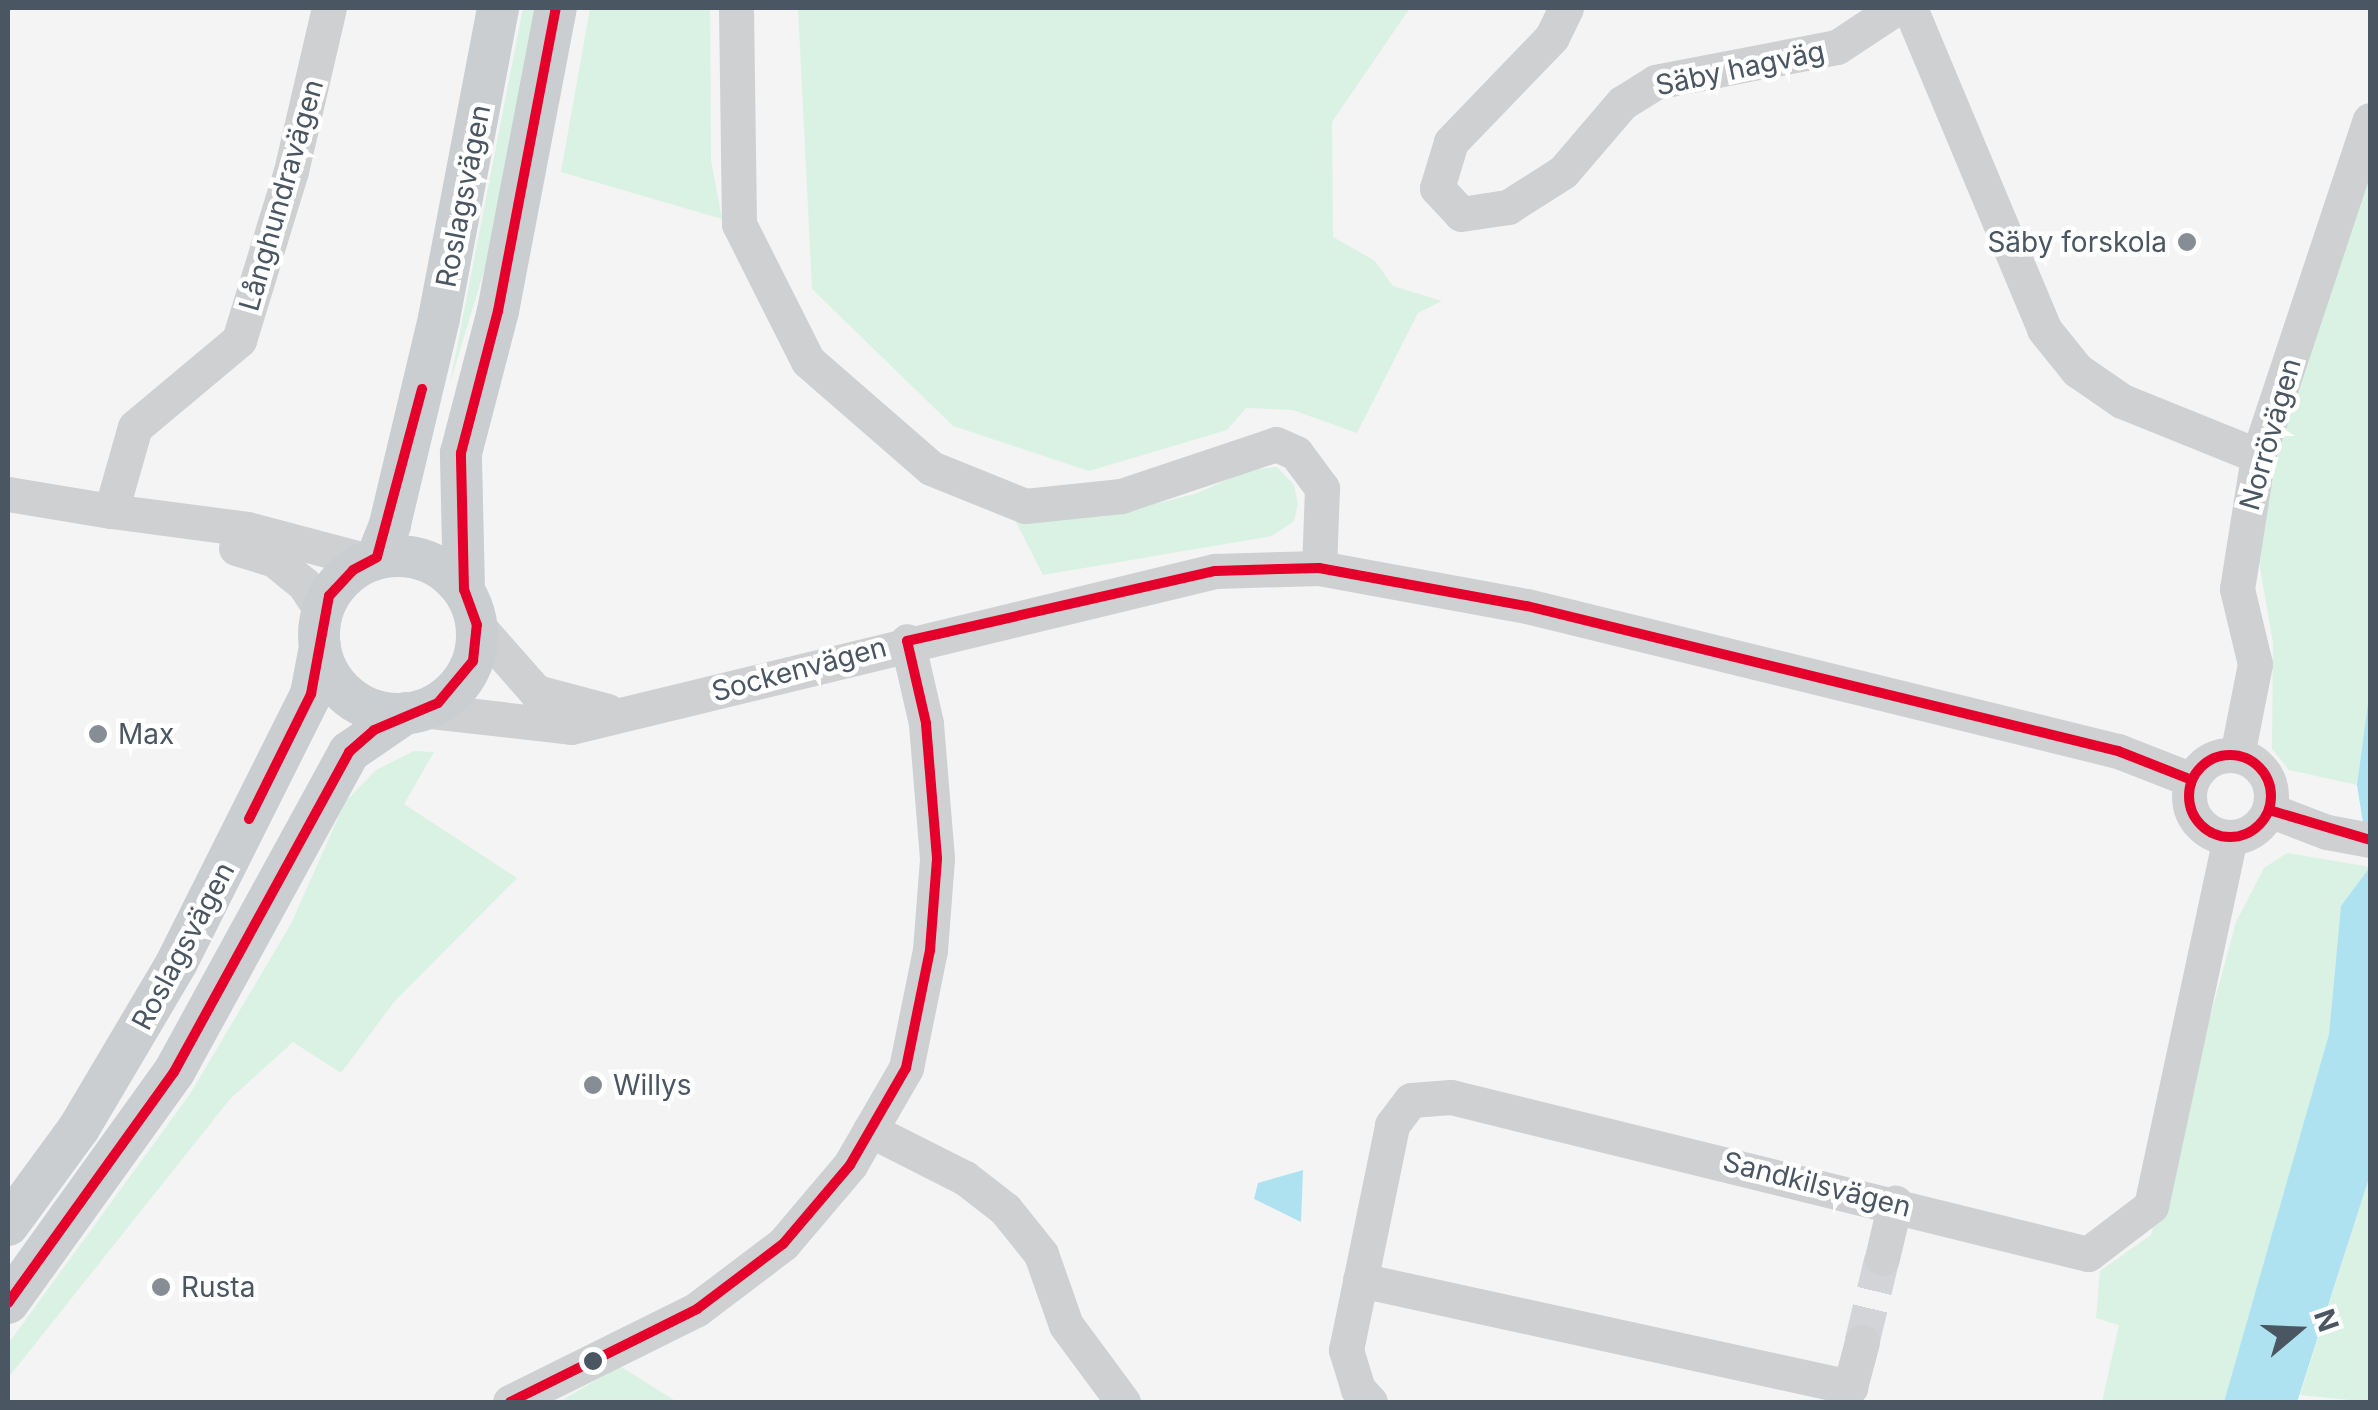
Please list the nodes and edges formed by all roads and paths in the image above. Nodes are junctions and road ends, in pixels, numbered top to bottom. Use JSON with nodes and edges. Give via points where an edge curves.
{"nodes":[{"id":1,"x":329,"y":8,"type":"edge"},
{"id":2,"x":498,"y":8,"type":"edge"},
{"id":3,"x":556,"y":8,"type":"edge"},
{"id":4,"x":736,"y":8,"type":"edge"},
{"id":5,"x":1566,"y":8,"type":"edge"},
{"id":6,"x":1896,"y":8,"type":"edge"},
{"id":7,"x":1910,"y":8,"type":"edge"},
{"id":8,"x":1848,"y":22,"type":"edge"},
{"id":9,"x":2370,"y":120,"type":"edge"},
{"id":10,"x":2258,"y":456,"type":"junction"},
{"id":11,"x":8,"y":494,"type":"edge"},
{"id":12,"x":110,"y":512,"type":"junction"},
{"id":13,"x":372,"y":559,"type":"junction"},
{"id":14,"x":1319,"y":568,"type":"junction"},
{"id":15,"x":470,"y":607,"type":"junction"},
{"id":16,"x":321,"y":629,"type":"junction"},
{"id":17,"x":907,"y":642,"type":"junction"},
{"id":18,"x":414,"y":712,"type":"junction"},
{"id":19,"x":634,"y":713,"type":"junction"},
{"id":20,"x":2237,"y":756,"type":"junction"},
{"id":21,"x":2192,"y":780,"type":"junction"},
{"id":22,"x":2269,"y":810,"type":"junction"},
{"id":23,"x":2230,"y":837,"type":"junction"},
{"id":24,"x":2370,"y":840,"type":"edge"},
{"id":25,"x":870,"y":1130,"type":"junction"},
{"id":26,"x":1895,"y":1202,"type":"junction"},
{"id":27,"x":8,"y":1226,"type":"edge"},
{"id":28,"x":1882,"y":1258,"type":"tunnel mouth"},
{"id":29,"x":1360,"y":1280,"type":"junction"},
{"id":30,"x":8,"y":1303,"type":"edge"},
{"id":31,"x":1862,"y":1342,"type":"tunnel mouth"},
{"id":32,"x":510,"y":1402,"type":"edge"},
{"id":33,"x":1124,"y":1402,"type":"edge"},
{"id":34,"x":1370,"y":1402,"type":"edge"}],
"edges":[{"from":1,"to":12,"type":"street","name":"Långhundravägen","via":[[291,171],[239,340],[134,427]]},
{"from":2,"to":13,"type":"main road","name":"Roslagsvägen","via":[[439,318],[390,524]]},
{"from":3,"to":15,"type":"main road","name":"Roslagsvägen","via":[[498,311],[461,453]]},
{"from":4,"to":14,"type":"street","via":[[740,224],[808,361],[932,468],[1025,506],[1121,496],[1276,444],[1296,453],[1322,488]]},
{"from":5,"to":8,"type":"street","name":"Säby hagväg","via":[[1552,36],[1451,142],[1438,188],[1460,214],[1508,207],[1563,172],[1622,102],[1656,82],[1837,47]]},
{"from":6,"to":8,"type":"street","name":"Säby hagväg"},
{"from":7,"to":10,"type":"street","via":[[2044,329],[2077,370],[2122,401]]},
{"from":9,"to":10,"type":"street","name":"Norrövägen"},
{"from":10,"to":20,"type":"street","name":"Norrövägen","via":[[2237,589],[2255,664]]},
{"from":11,"to":12,"type":"street"},
{"from":12,"to":13,"type":"street","via":[[247,529]]},
{"from":12,"to":16,"type":"street","via":[[273,559],[304,584]]},
{"from":13,"to":15,"type":"main road","via":[[420,558]]},
{"from":13,"to":16,"type":"main road","via":[[340,582]]},
{"from":14,"to":17,"type":"street","name":"Sockenvägen","via":[[1215,571]]},
{"from":14,"to":21,"type":"street","name":"Sockenvägen","via":[[1527,606],[2118,750]]},
{"from":15,"to":18,"type":"main road","via":[[465,678]]},
{"from":15,"to":19,"type":"street","name":"Sockenvägen","via":[[536,692],[579,708]]},
{"from":16,"to":18,"type":"main road","via":[[343,692],[372,710]]},
{"from":16,"to":27,"type":"main road","name":"Roslagsvägen","via":[[311,694],[177,962],[79,1128]]},
{"from":17,"to":19,"type":"street","name":"Sockenvägen"},
{"from":17,"to":25,"type":"street","via":[[921,685],[933,799],[930,950],[906,1068]]},
{"from":18,"to":19,"type":"street","name":"Sockenvägen","via":[[571,728]]},
{"from":18,"to":30,"type":"main road","name":"Roslagsvägen","via":[[350,752],[174,1072]]},
{"from":20,"to":21,"type":"street","via":[[2213,758]]},
{"from":20,"to":22,"type":"street","via":[[2265,776]]},
{"from":21,"to":23,"type":"street","via":[[2196,819]]},
{"from":22,"to":23,"type":"street","via":[[2256,828]]},
{"from":22,"to":24,"type":"street"},
{"from":23,"to":26,"type":"street","name":"Sandkilsvägen","via":[[2151,1206],[2088,1254]]},
{"from":25,"to":32,"type":"street","via":[[816,1212],[783,1244],[697,1308]]},
{"from":25,"to":33,"type":"street","via":[[965,1178],[1005,1209],[1041,1254],[1066,1325]]},
{"from":26,"to":28,"type":"street"},
{"from":26,"to":29,"type":"street","name":"Sandkilsvägen","via":[[1450,1097],[1411,1100],[1392,1126]]},
{"from":29,"to":31,"type":"street","via":[[1850,1387]]},
{"from":29,"to":34,"type":"street","name":"Sandkilsvägen","via":[[1346,1350],[1358,1389]]}]}
